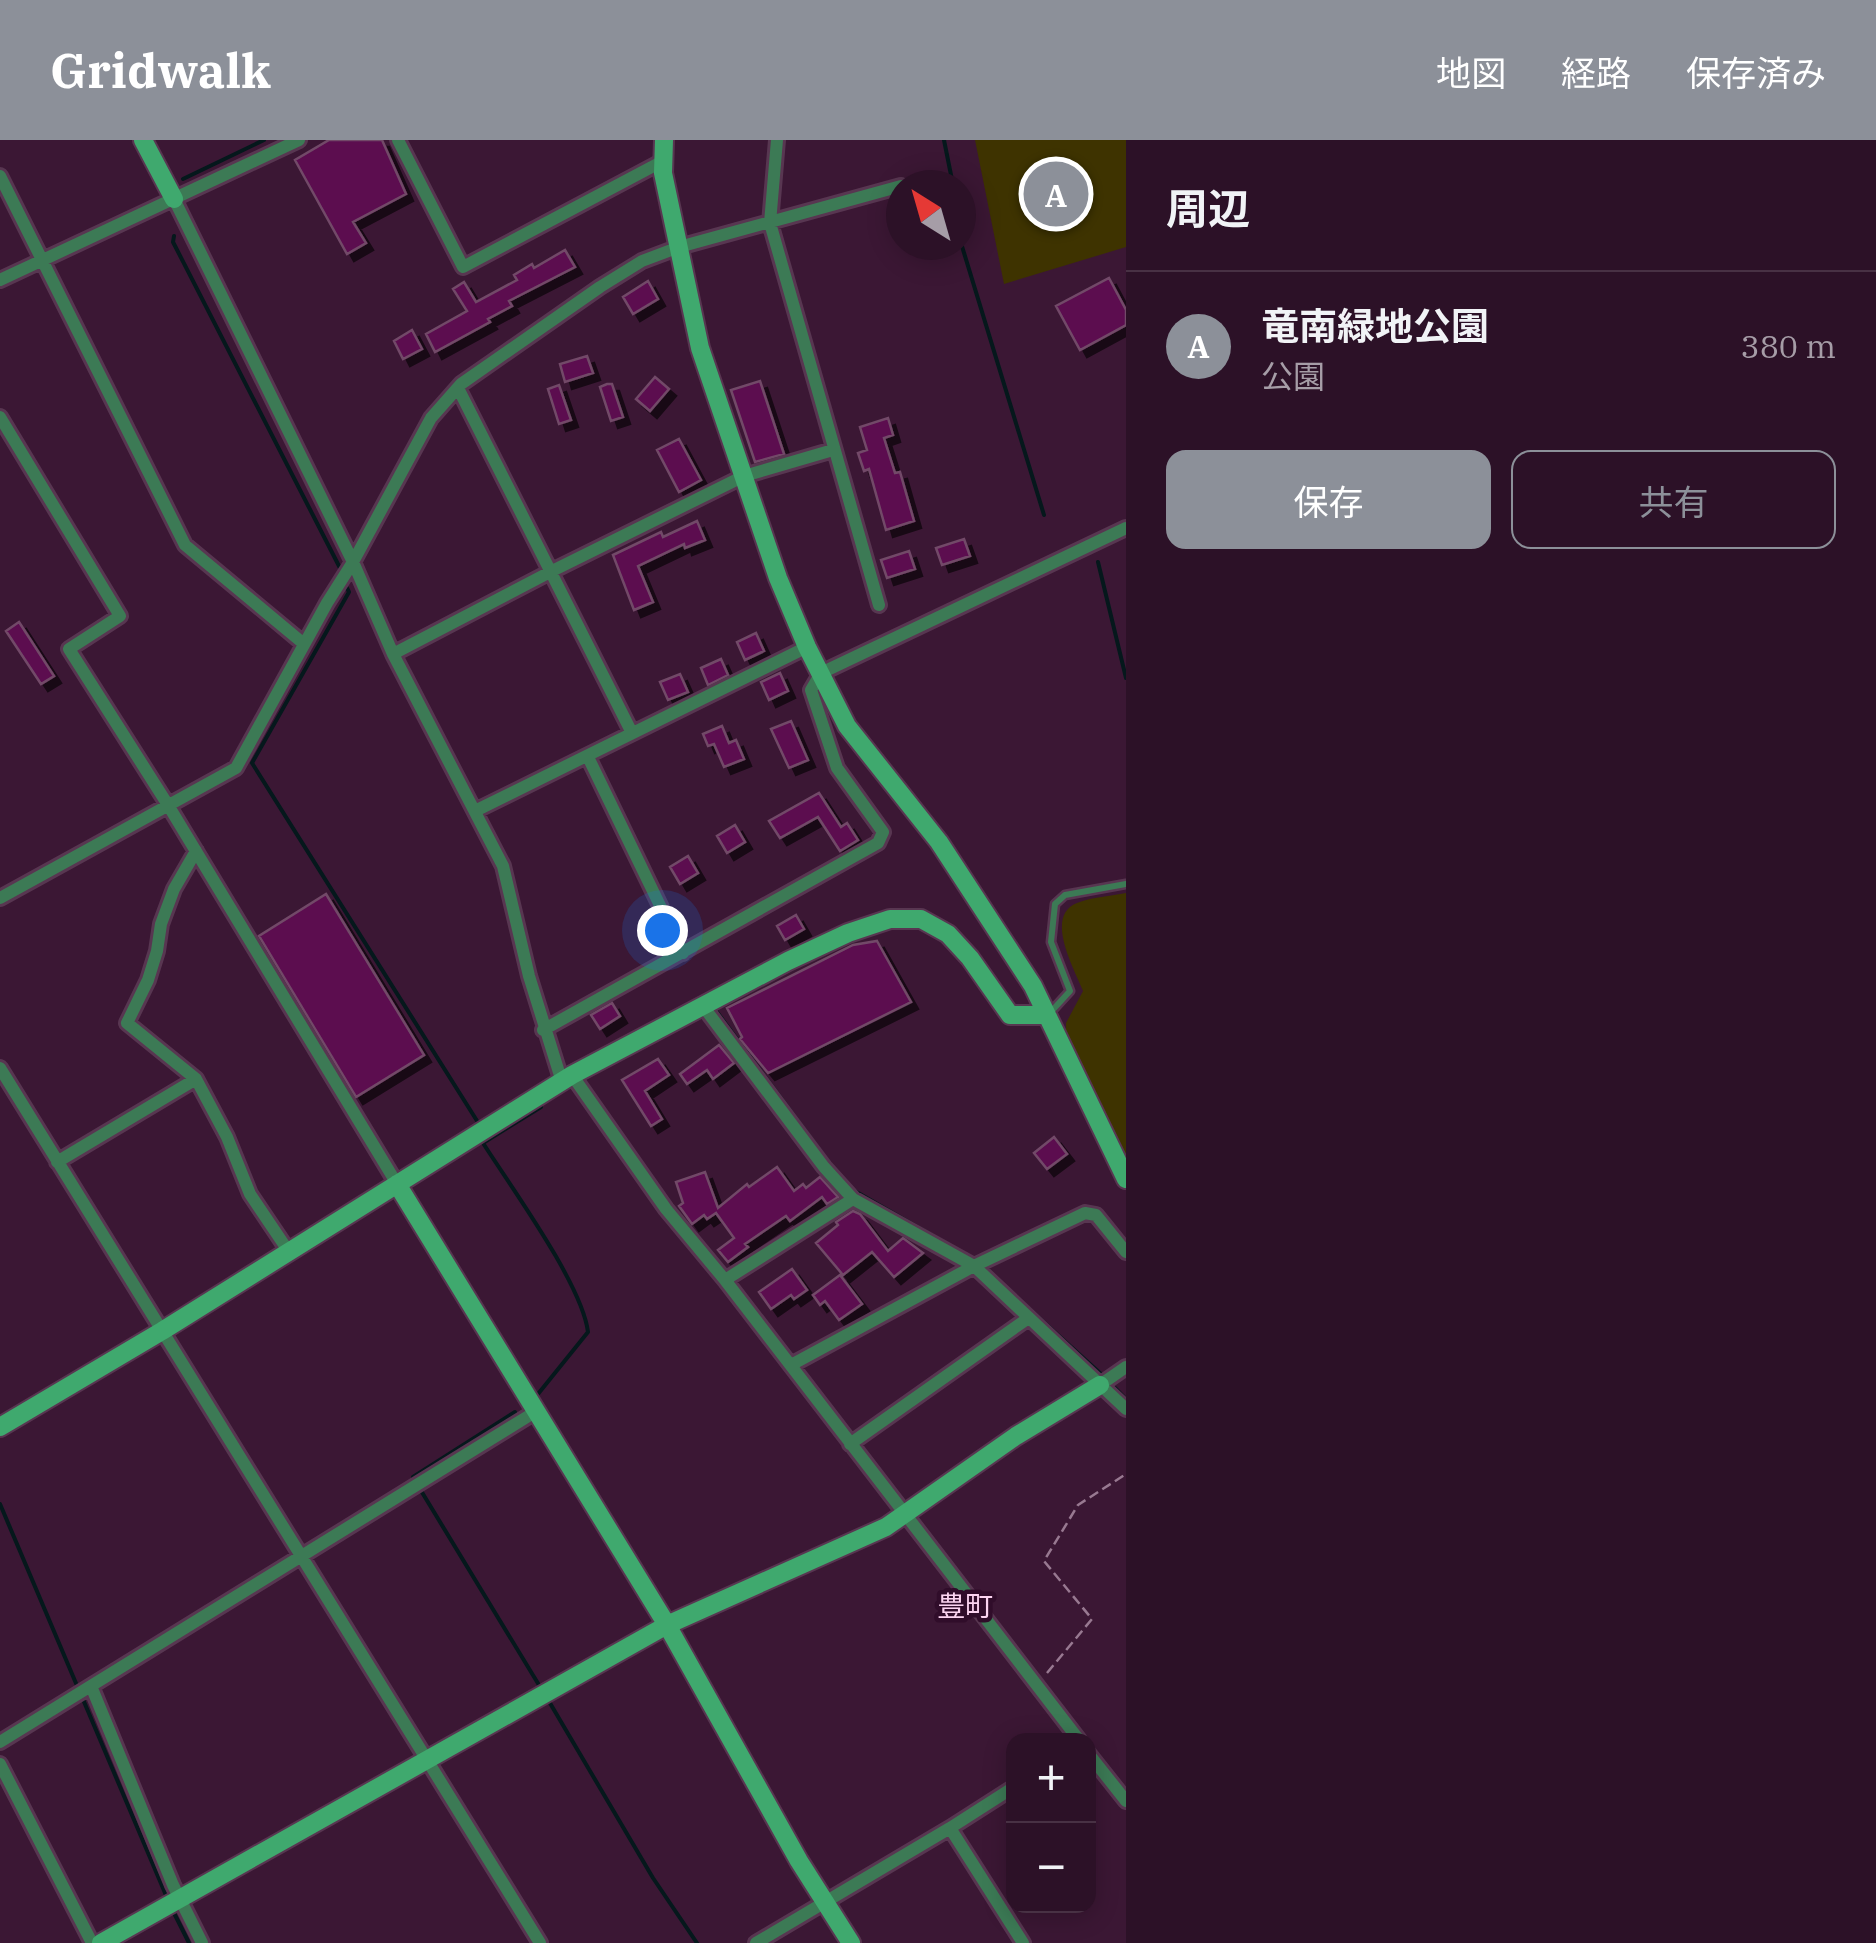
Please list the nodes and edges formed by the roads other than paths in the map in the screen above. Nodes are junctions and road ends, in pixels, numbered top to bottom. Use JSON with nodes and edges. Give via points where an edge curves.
{"nodes":[{"id":1,"x":143,"y":140,"type":"edge"},
{"id":2,"x":298,"y":140,"type":"edge"},
{"id":3,"x":398,"y":140,"type":"edge"},
{"id":4,"x":664,"y":140,"type":"edge"},
{"id":5,"x":776,"y":140,"type":"edge"},
{"id":6,"x":663,"y":161,"type":"junction"},
{"id":7,"x":0,"y":176,"type":"edge"},
{"id":8,"x":886,"y":190,"type":"edge"},
{"id":9,"x":174,"y":199,"type":"junction"},
{"id":10,"x":770,"y":222,"type":"junction"},
{"id":11,"x":679,"y":247,"type":"junction"},
{"id":12,"x":43,"y":259,"type":"junction"},
{"id":13,"x":0,"y":280,"type":"edge"},
{"id":14,"x":458,"y":388,"type":"junction"},
{"id":15,"x":0,"y":416,"type":"edge"},
{"id":16,"x":833,"y":450,"type":"junction"},
{"id":17,"x":744,"y":476,"type":"junction"},
{"id":18,"x":1126,"y":528,"type":"edge"},
{"id":19,"x":353,"y":562,"type":"junction"},
{"id":20,"x":552,"y":570,"type":"junction"},
{"id":21,"x":880,"y":605,"type":"dead end"},
{"id":22,"x":304,"y":644,"type":"junction"},
{"id":23,"x":807,"y":647,"type":"junction"},
{"id":24,"x":393,"y":654,"type":"junction"},
{"id":25,"x":821,"y":672,"type":"junction"},
{"id":26,"x":632,"y":733,"type":"junction"},
{"id":27,"x":588,"y":757,"type":"junction"},
{"id":28,"x":168,"y":805,"type":"junction"},
{"id":29,"x":477,"y":810,"type":"junction"},
{"id":30,"x":196,"y":851,"type":"junction"},
{"id":31,"x":1126,"y":884,"type":"edge"},
{"id":32,"x":0,"y":898,"type":"edge"},
{"id":33,"x":683,"y":953,"type":"junction"},
{"id":34,"x":706,"y":1010,"type":"junction"},
{"id":35,"x":1047,"y":1015,"type":"junction"},
{"id":36,"x":543,"y":1030,"type":"junction"},
{"id":37,"x":0,"y":1068,"type":"edge"},
{"id":38,"x":567,"y":1078,"type":"junction"},
{"id":39,"x":196,"y":1079,"type":"junction"},
{"id":40,"x":58,"y":1162,"type":"junction"},
{"id":41,"x":1126,"y":1178,"type":"edge"},
{"id":42,"x":397,"y":1184,"type":"junction"},
{"id":43,"x":853,"y":1198,"type":"junction"},
{"id":44,"x":289,"y":1252,"type":"junction"},
{"id":45,"x":1126,"y":1252,"type":"edge"},
{"id":46,"x":978,"y":1264,"type":"junction"},
{"id":47,"x":725,"y":1280,"type":"junction"},
{"id":48,"x":1027,"y":1319,"type":"junction"},
{"id":49,"x":162,"y":1331,"type":"junction"},
{"id":50,"x":791,"y":1365,"type":"junction"},
{"id":51,"x":1126,"y":1368,"type":"edge"},
{"id":52,"x":1100,"y":1385,"type":"junction"},
{"id":53,"x":1126,"y":1409,"type":"edge"},
{"id":54,"x":535,"y":1412,"type":"junction"},
{"id":55,"x":0,"y":1427,"type":"edge"},
{"id":56,"x":850,"y":1444,"type":"junction"},
{"id":57,"x":904,"y":1515,"type":"junction"},
{"id":58,"x":302,"y":1556,"type":"junction"},
{"id":59,"x":667,"y":1625,"type":"junction"},
{"id":60,"x":90,"y":1687,"type":"junction"},
{"id":61,"x":1074,"y":1733,"type":"edge"},
{"id":62,"x":0,"y":1742,"type":"edge"},
{"id":63,"x":428,"y":1759,"type":"junction"},
{"id":64,"x":1096,"y":1763,"type":"edge"},
{"id":65,"x":0,"y":1764,"type":"edge"},
{"id":66,"x":1006,"y":1792,"type":"edge"},
{"id":67,"x":1126,"y":1801,"type":"edge"},
{"id":68,"x":950,"y":1828,"type":"junction"},
{"id":69,"x":825,"y":1902,"type":"junction"},
{"id":70,"x":172,"y":1903,"type":"junction"},
{"id":71,"x":92,"y":1943,"type":"edge"},
{"id":72,"x":101,"y":1943,"type":"edge"},
{"id":73,"x":202,"y":1943,"type":"edge"},
{"id":74,"x":540,"y":1943,"type":"edge"},
{"id":75,"x":756,"y":1943,"type":"edge"},
{"id":76,"x":851,"y":1943,"type":"edge"},
{"id":77,"x":1022,"y":1943,"type":"edge"}],
"edges":[{"from":1,"to":9,"type":"street"},
{"from":2,"to":9,"type":"street"},
{"from":3,"to":6,"type":"street","via":[[463,266]]},
{"from":4,"to":6,"type":"street"},
{"from":5,"to":10,"type":"street"},
{"from":6,"to":11,"type":"street"},
{"from":7,"to":12,"type":"street"},
{"from":8,"to":10,"type":"street"},
{"from":9,"to":12,"type":"street"},
{"from":9,"to":19,"type":"street"},
{"from":10,"to":11,"type":"street"},
{"from":10,"to":16,"type":"street"},
{"from":11,"to":14,"type":"street","via":[[600,287]]},
{"from":11,"to":17,"type":"street","via":[[700,348]]},
{"from":12,"to":13,"type":"street"},
{"from":12,"to":22,"type":"street","via":[[185,546]]},
{"from":14,"to":19,"type":"street","via":[[431,418]]},
{"from":14,"to":20,"type":"street"},
{"from":15,"to":28,"type":"street","via":[[120,616],[69,649]]},
{"from":16,"to":17,"type":"street"},
{"from":16,"to":21,"type":"street"},
{"from":17,"to":20,"type":"street"},
{"from":17,"to":23,"type":"street"},
{"from":18,"to":25,"type":"street"},
{"from":19,"to":22,"type":"street"},
{"from":19,"to":24,"type":"street"},
{"from":20,"to":24,"type":"street"},
{"from":20,"to":26,"type":"street"},
{"from":22,"to":28,"type":"street","via":[[236,768]]},
{"from":23,"to":25,"type":"street"},
{"from":23,"to":26,"type":"street"},
{"from":24,"to":29,"type":"street"},
{"from":25,"to":33,"type":"street","via":[[811,690],[821,726],[836,768],[883,832],[878,843]]},
{"from":25,"to":35,"type":"street","via":[[848,726],[939,842]]},
{"from":26,"to":27,"type":"street"},
{"from":27,"to":29,"type":"street"},
{"from":27,"to":33,"type":"street"},
{"from":28,"to":30,"type":"street"},
{"from":28,"to":32,"type":"street"},
{"from":29,"to":36,"type":"street","via":[[503,866]]},
{"from":30,"to":39,"type":"street","via":[[174,889],[148,980],[126,1023]]},
{"from":30,"to":42,"type":"street"},
{"from":31,"to":35,"type":"lane","via":[[1065,895],[1055,904],[1051,942],[1070,992]]},
{"from":33,"to":36,"type":"street"},
{"from":34,"to":35,"type":"street","via":[[848,934],[890,919],[921,919],[948,934],[1010,1015]]},
{"from":34,"to":38,"type":"street"},
{"from":34,"to":43,"type":"street"},
{"from":35,"to":41,"type":"street"},
{"from":36,"to":38,"type":"street"},
{"from":37,"to":40,"type":"street"},
{"from":38,"to":42,"type":"street"},
{"from":38,"to":47,"type":"street"},
{"from":39,"to":40,"type":"street"},
{"from":39,"to":44,"type":"street","via":[[250,1194]]},
{"from":40,"to":49,"type":"street"},
{"from":42,"to":44,"type":"street"},
{"from":42,"to":54,"type":"street"},
{"from":43,"to":46,"type":"street"},
{"from":43,"to":47,"type":"street"},
{"from":44,"to":49,"type":"street"},
{"from":45,"to":46,"type":"street","via":[[1096,1215],[1085,1213]]},
{"from":46,"to":48,"type":"street"},
{"from":46,"to":50,"type":"street"},
{"from":47,"to":50,"type":"street"},
{"from":48,"to":52,"type":"street"},
{"from":48,"to":56,"type":"street"},
{"from":49,"to":55,"type":"street"},
{"from":49,"to":58,"type":"street"},
{"from":50,"to":56,"type":"street"},
{"from":51,"to":52,"type":"street"},
{"from":52,"to":53,"type":"street"},
{"from":52,"to":57,"type":"street"},
{"from":54,"to":58,"type":"street"},
{"from":54,"to":59,"type":"street"},
{"from":56,"to":57,"type":"street"},
{"from":57,"to":59,"type":"street","via":[[852,1546]]},
{"from":57,"to":61,"type":"street"},
{"from":58,"to":60,"type":"street"},
{"from":58,"to":63,"type":"street"},
{"from":59,"to":63,"type":"street"},
{"from":59,"to":69,"type":"street"},
{"from":60,"to":62,"type":"street"},
{"from":60,"to":70,"type":"street"},
{"from":63,"to":70,"type":"street"},
{"from":63,"to":74,"type":"street"},
{"from":64,"to":67,"type":"street"},
{"from":65,"to":71,"type":"street"},
{"from":66,"to":68,"type":"street"},
{"from":68,"to":69,"type":"street"},
{"from":68,"to":77,"type":"street"},
{"from":69,"to":75,"type":"street"},
{"from":69,"to":76,"type":"street"},
{"from":70,"to":72,"type":"street"},
{"from":70,"to":73,"type":"street"}]}
